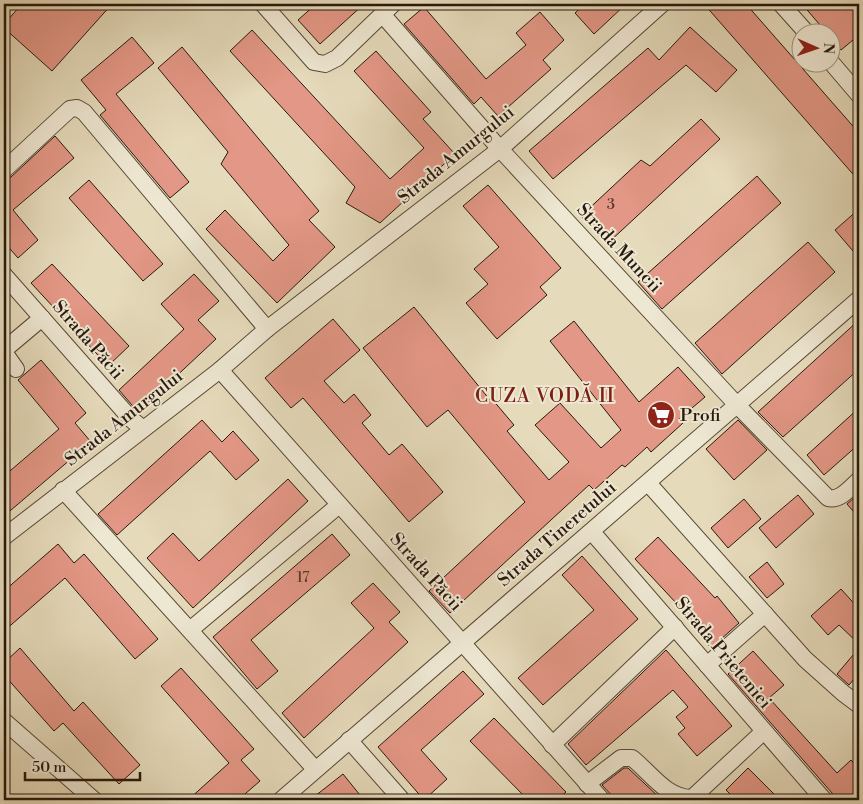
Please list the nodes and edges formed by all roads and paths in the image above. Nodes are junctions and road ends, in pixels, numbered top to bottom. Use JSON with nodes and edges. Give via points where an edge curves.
{"nodes":[{"id":1,"x":263,"y":4,"type":"edge"},
{"id":2,"x":662,"y":4,"type":"edge"},
{"id":3,"x":781,"y":4,"type":"edge"},
{"id":4,"x":388,"y":9,"type":"edge"},
{"id":5,"x":797,"y":22,"type":"edge"},
{"id":6,"x":839,"y":72,"type":"edge"},
{"id":7,"x":859,"y":95,"type":"edge"},
{"id":8,"x":500,"y":148,"type":"junction"},
{"id":9,"x":4,"y":170,"type":"edge"},
{"id":10,"x":4,"y":275,"type":"edge"},
{"id":11,"x":859,"y":299,"type":"edge"},
{"id":12,"x":42,"y":318,"type":"junction"},
{"id":13,"x":267,"y":329,"type":"junction"},
{"id":14,"x":4,"y":351,"type":"edge"},
{"id":15,"x":16,"y":369,"type":"dead end"},
{"id":16,"x":220,"y":370,"type":"junction"},
{"id":17,"x":737,"y":405,"type":"junction"},
{"id":18,"x":143,"y":429,"type":"junction"},
{"id":19,"x":859,"y":480,"type":"edge"},
{"id":20,"x":648,"y":483,"type":"junction"},
{"id":21,"x":63,"y":490,"type":"junction"},
{"id":22,"x":339,"y":505,"type":"junction"},
{"id":23,"x":592,"y":532,"type":"junction"},
{"id":24,"x":4,"y":537,"type":"edge"},
{"id":25,"x":765,"y":614,"type":"junction"},
{"id":26,"x":675,"y":627,"type":"junction"},
{"id":27,"x":190,"y":630,"type":"junction"},
{"id":28,"x":461,"y":642,"type":"junction"},
{"id":29,"x":706,"y":664,"type":"junction"},
{"id":30,"x":859,"y":704,"type":"edge"},
{"id":31,"x":4,"y":721,"type":"edge"},
{"id":32,"x":763,"y":732,"type":"junction"},
{"id":33,"x":349,"y":740,"type":"junction"},
{"id":34,"x":552,"y":744,"type":"junction"},
{"id":35,"x":315,"y":769,"type":"junction"},
{"id":36,"x":587,"y":784,"type":"junction"},
{"id":37,"x":395,"y":798,"type":"edge"},
{"id":38,"x":94,"y":800,"type":"edge"},
{"id":39,"x":280,"y":800,"type":"edge"},
{"id":40,"x":602,"y":800,"type":"edge"},
{"id":41,"x":824,"y":800,"type":"edge"}],
"edges":[{"from":1,"to":4,"type":"street","via":[[314,62],[325,64],[337,58]]},
{"from":2,"to":8,"type":"street","name":"Strada Amurgului"},
{"from":3,"to":5,"type":"street"},
{"from":4,"to":8,"type":"street","name":"Strada Muncii"},
{"from":6,"to":7,"type":"street"},
{"from":8,"to":13,"type":"street","name":"Strada Amurgului"},
{"from":8,"to":17,"type":"street","name":"Strada Muncii"},
{"from":9,"to":13,"type":"street","via":[[70,109],[84,112]]},
{"from":10,"to":12,"type":"street","name":"Strada Păcii"},
{"from":11,"to":17,"type":"street","name":"Strada Tineretului"},
{"from":12,"to":14,"type":"street"},
{"from":12,"to":18,"type":"street","name":"Strada Păcii"},
{"from":13,"to":16,"type":"street","name":"Strada Amurgului"},
{"from":14,"to":15,"type":"street"},
{"from":16,"to":18,"type":"street","name":"Strada Amurgului"},
{"from":16,"to":22,"type":"street","name":"Strada Păcii"},
{"from":17,"to":19,"type":"street","name":"Strada Muncii","via":[[828,498],[834,500]]},
{"from":17,"to":20,"type":"street","name":"Strada Tineretului"},
{"from":18,"to":21,"type":"street","name":"Strada Amurgului"},
{"from":20,"to":23,"type":"street","name":"Strada Tineretului"},
{"from":20,"to":25,"type":"street"},
{"from":21,"to":24,"type":"street","name":"Strada Amurgului"},
{"from":21,"to":27,"type":"street"},
{"from":22,"to":27,"type":"street"},
{"from":22,"to":28,"type":"street","name":"Strada Păcii"},
{"from":23,"to":26,"type":"street","name":"Strada Prieteniei"},
{"from":23,"to":28,"type":"street","name":"Strada Tineretului"},
{"from":25,"to":29,"type":"street"},
{"from":25,"to":30,"type":"street","via":[[806,659]]},
{"from":26,"to":29,"type":"street","name":"Strada Prieteniei"},
{"from":26,"to":34,"type":"street"},
{"from":27,"to":35,"type":"street"},
{"from":28,"to":33,"type":"street","name":"Strada Tineretului"},
{"from":28,"to":34,"type":"street","name":"Strada Păcii"},
{"from":29,"to":32,"type":"street","name":"Strada Prieteniei"},
{"from":31,"to":38,"type":"street"},
{"from":32,"to":36,"type":"street","via":[[692,798],[671,794],[632,758],[621,758]]},
{"from":32,"to":41,"type":"street","name":"Strada Prieteniei"},
{"from":33,"to":35,"type":"street","name":"Strada Tineretului"},
{"from":33,"to":37,"type":"street"},
{"from":34,"to":36,"type":"street","name":"Strada Păcii"},
{"from":35,"to":39,"type":"street","name":"Strada Tineretului"},
{"from":36,"to":40,"type":"street","name":"Strada Păcii"}]}
